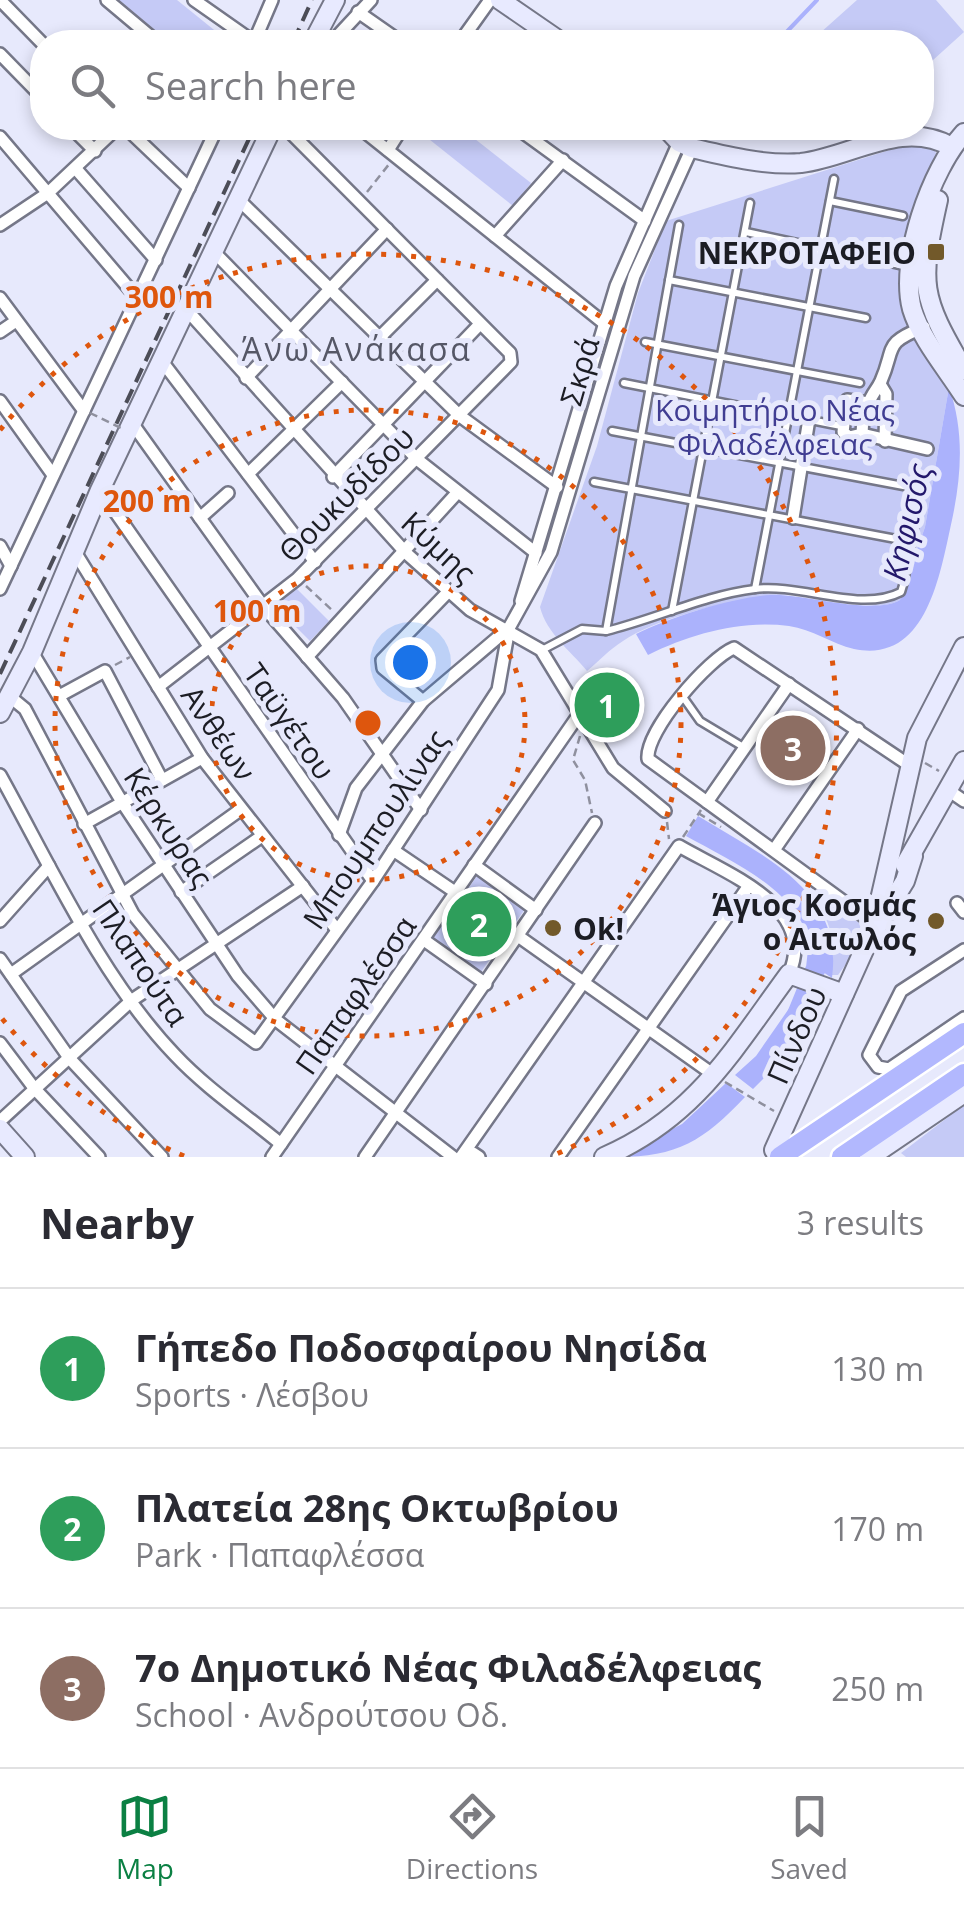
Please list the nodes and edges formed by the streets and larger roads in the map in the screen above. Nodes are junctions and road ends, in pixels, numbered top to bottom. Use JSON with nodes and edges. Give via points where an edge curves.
{"nodes":[{"id":1,"x":0,"y":0,"type":"edge"},
{"id":2,"x":107,"y":0,"type":"edge"},
{"id":3,"x":194,"y":0,"type":"edge"},
{"id":4,"x":272,"y":0,"type":"edge"},
{"id":5,"x":334,"y":0,"type":"edge"},
{"id":6,"x":371,"y":0,"type":"edge"},
{"id":7,"x":490,"y":0,"type":"edge"},
{"id":8,"x":500,"y":0,"type":"edge"},
{"id":9,"x":358,"y":12,"type":"junction"},
{"id":10,"x":143,"y":30,"type":"edge"},
{"id":11,"x":237,"y":30,"type":"edge"},
{"id":12,"x":259,"y":30,"type":"edge"},
{"id":13,"x":319,"y":30,"type":"edge"},
{"id":14,"x":342,"y":30,"type":"edge"},
{"id":15,"x":384,"y":30,"type":"edge"},
{"id":16,"x":469,"y":30,"type":"edge"},
{"id":17,"x":529,"y":30,"type":"edge"},
{"id":18,"x":30,"y":31,"type":"edge"},
{"id":19,"x":0,"y":54,"type":"edge"},
{"id":20,"x":30,"y":85,"type":"edge"},
{"id":21,"x":0,"y":137,"type":"edge"},
{"id":22,"x":84,"y":140,"type":"edge"},
{"id":23,"x":106,"y":140,"type":"edge"},
{"id":24,"x":139,"y":140,"type":"edge"},
{"id":25,"x":212,"y":140,"type":"edge"},
{"id":26,"x":266,"y":140,"type":"edge"},
{"id":27,"x":298,"y":140,"type":"edge"},
{"id":28,"x":375,"y":140,"type":"edge"},
{"id":29,"x":397,"y":140,"type":"edge"},
{"id":30,"x":534,"y":140,"type":"edge"},
{"id":31,"x":679,"y":140,"type":"edge"},
{"id":32,"x":886,"y":140,"type":"edge"},
{"id":33,"x":958,"y":140,"type":"edge"},
{"id":34,"x":685,"y":145,"type":"junction"},
{"id":35,"x":95,"y":151,"type":"junction"},
{"id":36,"x":392,"y":153,"type":"junction"},
{"id":37,"x":562,"y":160,"type":"junction"},
{"id":38,"x":76,"y":169,"type":"junction"},
{"id":39,"x":190,"y":188,"type":"junction"},
{"id":40,"x":48,"y":193,"type":"junction"},
{"id":41,"x":238,"y":199,"type":"junction"},
{"id":42,"x":645,"y":221,"type":"junction"},
{"id":43,"x":0,"y":225,"type":"edge"},
{"id":44,"x":387,"y":229,"type":"junction"},
{"id":45,"x":495,"y":236,"type":"junction"},
{"id":46,"x":213,"y":251,"type":"junction"},
{"id":47,"x":156,"y":260,"type":"junction"},
{"id":48,"x":437,"y":280,"type":"junction"},
{"id":49,"x":329,"y":289,"type":"junction"},
{"id":50,"x":0,"y":298,"type":"edge"},
{"id":51,"x":138,"y":299,"type":"junction"},
{"id":52,"x":186,"y":309,"type":"junction"},
{"id":53,"x":16,"y":321,"type":"junction"},
{"id":54,"x":480,"y":324,"type":"junction"},
{"id":55,"x":605,"y":324,"type":"junction"},
{"id":56,"x":929,"y":324,"type":"junction"},
{"id":57,"x":0,"y":332,"type":"edge"},
{"id":58,"x":292,"y":332,"type":"junction"},
{"id":59,"x":380,"y":338,"type":"junction"},
{"id":60,"x":161,"y":360,"type":"junction"},
{"id":61,"x":958,"y":369,"type":"edge"},
{"id":62,"x":246,"y":378,"type":"junction"},
{"id":63,"x":342,"y":382,"type":"junction"},
{"id":64,"x":426,"y":383,"type":"junction"},
{"id":65,"x":880,"y":384,"type":"junction"},
{"id":66,"x":964,"y":396,"type":"edge"},
{"id":67,"x":0,"y":401,"type":"edge"},
{"id":68,"x":87,"y":412,"type":"junction"},
{"id":69,"x":460,"y":416,"type":"junction"},
{"id":70,"x":809,"y":419,"type":"road end"},
{"id":71,"x":844,"y":420,"type":"junction"},
{"id":72,"x":128,"y":426,"type":"junction"},
{"id":73,"x":384,"y":426,"type":"junction"},
{"id":74,"x":290,"y":430,"type":"junction"},
{"id":75,"x":862,"y":434,"type":"junction"},
{"id":76,"x":886,"y":441,"type":"junction"},
{"id":77,"x":927,"y":449,"type":"dead end"},
{"id":78,"x":418,"y":460,"type":"junction"},
{"id":79,"x":248,"y":474,"type":"junction"},
{"id":80,"x":54,"y":475,"type":"junction"},
{"id":81,"x":333,"y":477,"type":"junction"},
{"id":82,"x":557,"y":487,"type":"junction"},
{"id":83,"x":100,"y":490,"type":"junction"},
{"id":84,"x":228,"y":492,"type":"dead end"},
{"id":85,"x":456,"y":493,"type":"junction"},
{"id":86,"x":366,"y":513,"type":"junction"},
{"id":87,"x":200,"y":518,"type":"junction"},
{"id":88,"x":793,"y":518,"type":"road end"},
{"id":89,"x":0,"y":546,"type":"edge"},
{"id":90,"x":75,"y":552,"type":"junction"},
{"id":91,"x":406,"y":553,"type":"junction"},
{"id":92,"x":536,"y":553,"type":"junction"},
{"id":93,"x":315,"y":562,"type":"junction"},
{"id":94,"x":11,"y":566,"type":"junction"},
{"id":95,"x":0,"y":588,"type":"edge"},
{"id":96,"x":448,"y":592,"type":"junction"},
{"id":97,"x":263,"y":606,"type":"junction"},
{"id":98,"x":519,"y":608,"type":"junction"},
{"id":99,"x":509,"y":628,"type":"junction"},
{"id":100,"x":964,"y":647,"type":"edge"},
{"id":101,"x":209,"y":650,"type":"junction"},
{"id":102,"x":32,"y":652,"type":"junction"},
{"id":103,"x":307,"y":656,"type":"junction"},
{"id":104,"x":789,"y":684,"type":"junction"},
{"id":105,"x":158,"y":687,"type":"junction"},
{"id":106,"x":8,"y":695,"type":"junction"},
{"id":107,"x":58,"y":696,"type":"junction"},
{"id":108,"x":423,"y":701,"type":"junction"},
{"id":109,"x":0,"y":713,"type":"edge"},
{"id":110,"x":580,"y":713,"type":"junction"},
{"id":111,"x":858,"y":729,"type":"junction"},
{"id":112,"x":382,"y":756,"type":"junction"},
{"id":113,"x":202,"y":758,"type":"junction"},
{"id":114,"x":910,"y":760,"type":"junction"},
{"id":115,"x":964,"y":761,"type":"edge"},
{"id":116,"x":0,"y":775,"type":"edge"},
{"id":117,"x":162,"y":780,"type":"junction"},
{"id":118,"x":951,"y":785,"type":"junction"},
{"id":119,"x":964,"y":801,"type":"edge"},
{"id":120,"x":122,"y":802,"type":"junction"},
{"id":121,"x":707,"y":802,"type":"junction"},
{"id":122,"x":900,"y":806,"type":"junction"},
{"id":123,"x":240,"y":810,"type":"junction"},
{"id":124,"x":421,"y":810,"type":"junction"},
{"id":125,"x":665,"y":811,"type":"road end"},
{"id":126,"x":932,"y":820,"type":"junction"},
{"id":127,"x":595,"y":823,"type":"road end"},
{"id":128,"x":84,"y":824,"type":"junction"},
{"id":129,"x":896,"y":826,"type":"junction"},
{"id":130,"x":339,"y":835,"type":"junction"},
{"id":131,"x":262,"y":836,"type":"junction"},
{"id":132,"x":918,"y":848,"type":"junction"},
{"id":133,"x":393,"y":850,"type":"junction"},
{"id":134,"x":774,"y":850,"type":"junction"},
{"id":135,"x":163,"y":865,"type":"junction"},
{"id":136,"x":474,"y":865,"type":"junction"},
{"id":137,"x":49,"y":866,"type":"junction"},
{"id":138,"x":373,"y":881,"type":"junction"},
{"id":139,"x":303,"y":886,"type":"junction"},
{"id":140,"x":748,"y":886,"type":"junction"},
{"id":141,"x":181,"y":892,"type":"junction"},
{"id":142,"x":455,"y":892,"type":"junction"},
{"id":143,"x":122,"y":895,"type":"junction"},
{"id":144,"x":879,"y":904,"type":"junction"},
{"id":145,"x":536,"y":910,"type":"junction"},
{"id":146,"x":0,"y":921,"type":"edge"},
{"id":147,"x":83,"y":923,"type":"junction"},
{"id":148,"x":338,"y":930,"type":"junction"},
{"id":149,"x":870,"y":932,"type":"junction"},
{"id":150,"x":518,"y":936,"type":"junction"},
{"id":151,"x":424,"y":940,"type":"junction"},
{"id":152,"x":215,"y":943,"type":"junction"},
{"id":153,"x":964,"y":950,"type":"edge"},
{"id":154,"x":0,"y":959,"type":"edge"},
{"id":155,"x":176,"y":969,"type":"junction"},
{"id":156,"x":11,"y":974,"type":"junction"},
{"id":157,"x":584,"y":983,"type":"junction"},
{"id":158,"x":486,"y":984,"type":"junction"},
{"id":159,"x":824,"y":987,"type":"junction"},
{"id":160,"x":132,"y":1000,"type":"junction"},
{"id":161,"x":964,"y":1018,"type":"edge"},
{"id":162,"x":276,"y":1020,"type":"junction"},
{"id":163,"x":648,"y":1028,"type":"junction"},
{"id":164,"x":964,"y":1033,"type":"edge"},
{"id":165,"x":0,"y":1043,"type":"edge"},
{"id":166,"x":70,"y":1059,"type":"junction"},
{"id":167,"x":338,"y":1064,"type":"junction"},
{"id":168,"x":964,"y":1074,"type":"edge"},
{"id":169,"x":714,"y":1075,"type":"junction"},
{"id":170,"x":34,"y":1088,"type":"junction"},
{"id":171,"x":964,"y":1092,"type":"edge"},
{"id":172,"x":395,"y":1113,"type":"junction"},
{"id":173,"x":0,"y":1121,"type":"edge"},
{"id":174,"x":0,"y":1130,"type":"edge"},
{"id":175,"x":281,"y":1144,"type":"junction"},
{"id":176,"x":777,"y":1154,"type":"edge"},
{"id":177,"x":883,"y":1154,"type":"edge"},
{"id":178,"x":23,"y":1156,"type":"edge"},
{"id":179,"x":100,"y":1157,"type":"edge"},
{"id":180,"x":162,"y":1157,"type":"edge"},
{"id":181,"x":272,"y":1157,"type":"edge"},
{"id":182,"x":365,"y":1157,"type":"edge"},
{"id":183,"x":452,"y":1157,"type":"edge"},
{"id":184,"x":464,"y":1157,"type":"edge"},
{"id":185,"x":479,"y":1157,"type":"edge"},
{"id":186,"x":558,"y":1157,"type":"edge"},
{"id":187,"x":604,"y":1157,"type":"edge"},
{"id":188,"x":842,"y":1157,"type":"edge"}],
"edges":[{"from":1,"to":18,"type":"street"},
{"from":2,"to":10,"type":"street"},
{"from":3,"to":11,"type":"street"},
{"from":4,"to":12,"type":"street"},
{"from":5,"to":13,"type":"street"},
{"from":6,"to":9,"type":"street"},
{"from":7,"to":16,"type":"street"},
{"from":8,"to":17,"type":"street"},
{"from":9,"to":14,"type":"street"},
{"from":9,"to":15,"type":"street"},
{"from":19,"to":20,"type":"street"},
{"from":21,"to":40,"type":"street"},
{"from":22,"to":35,"type":"street"},
{"from":23,"to":35,"type":"street"},
{"from":24,"to":39,"type":"street"},
{"from":25,"to":39,"type":"street"},
{"from":26,"to":41,"type":"street"},
{"from":27,"to":44,"type":"street"},
{"from":28,"to":36,"type":"street"},
{"from":29,"to":36,"type":"street"},
{"from":30,"to":37,"type":"street"},
{"from":31,"to":34,"type":"street"},
{"from":32,"to":34,"type":"street","via":[[776,164]]},
{"from":33,"to":56,"type":"street","via":[[932,188],[915,242],[910,292]]},
{"from":34,"to":42,"type":"street","name":"Σκρά"},
{"from":34,"to":98,"type":"street","name":"Σκρά","via":[[629,289],[552,552]]},
{"from":35,"to":38,"type":"street"},
{"from":36,"to":45,"type":"street"},
{"from":37,"to":42,"type":"street"},
{"from":37,"to":45,"type":"street"},
{"from":38,"to":40,"type":"street"},
{"from":38,"to":47,"type":"street"},
{"from":39,"to":47,"type":"street"},
{"from":40,"to":43,"type":"street"},
{"from":40,"to":51,"type":"street"},
{"from":41,"to":46,"type":"street"},
{"from":41,"to":49,"type":"street"},
{"from":42,"to":55,"type":"street","name":"Σκρά"},
{"from":44,"to":48,"type":"street"},
{"from":44,"to":49,"type":"street"},
{"from":45,"to":55,"type":"street"},
{"from":46,"to":52,"type":"street"},
{"from":46,"to":58,"type":"street"},
{"from":47,"to":51,"type":"street"},
{"from":48,"to":54,"type":"street"},
{"from":48,"to":59,"type":"street"},
{"from":49,"to":58,"type":"street"},
{"from":49,"to":59,"type":"street"},
{"from":50,"to":53,"type":"street"},
{"from":51,"to":68,"type":"street"},
{"from":52,"to":60,"type":"street"},
{"from":52,"to":62,"type":"street","name":"Κύμης"},
{"from":53,"to":57,"type":"street"},
{"from":53,"to":68,"type":"street"},
{"from":54,"to":64,"type":"street"},
{"from":54,"to":69,"type":"street","name":"Θουκυδίδου","via":[[511,362]]},
{"from":55,"to":82,"type":"street","name":"Σκρά"},
{"from":56,"to":61,"type":"street"},
{"from":56,"to":65,"type":"street","via":[[903,334],[886,355]]},
{"from":58,"to":62,"type":"street"},
{"from":58,"to":63,"type":"street"},
{"from":59,"to":64,"type":"street"},
{"from":60,"to":72,"type":"street"},
{"from":60,"to":79,"type":"street"},
{"from":61,"to":66,"type":"street"},
{"from":62,"to":74,"type":"street","name":"Κύμης"},
{"from":63,"to":73,"type":"street"},
{"from":63,"to":74,"type":"street"},
{"from":64,"to":69,"type":"street"},
{"from":64,"to":73,"type":"street"},
{"from":65,"to":71,"type":"street","via":[[870,403],[847,400]]},
{"from":65,"to":76,"type":"street"},
{"from":67,"to":80,"type":"street"},
{"from":68,"to":80,"type":"street"},
{"from":69,"to":78,"type":"street","name":"Θουκυδίδου"},
{"from":69,"to":82,"type":"street"},
{"from":70,"to":88,"type":"street"},
{"from":71,"to":75,"type":"street","via":[[849,437]]},
{"from":71,"to":75,"type":"street","via":[[863,417]]},
{"from":72,"to":83,"type":"street"},
{"from":72,"to":87,"type":"street"},
{"from":73,"to":78,"type":"street"},
{"from":73,"to":81,"type":"street"},
{"from":74,"to":79,"type":"street"},
{"from":74,"to":81,"type":"street","name":"Κύμης"},
{"from":75,"to":76,"type":"street"},
{"from":76,"to":77,"type":"street"},
{"from":78,"to":85,"type":"street"},
{"from":78,"to":86,"type":"street","name":"Θουκυδίδου"},
{"from":79,"to":93,"type":"street"},
{"from":80,"to":94,"type":"street"},
{"from":81,"to":86,"type":"street","name":"Κύμης"},
{"from":82,"to":92,"type":"street","name":"Σκρά"},
{"from":83,"to":90,"type":"street"},
{"from":83,"to":101,"type":"street","name":"Ταϋγέτου"},
{"from":84,"to":87,"type":"street"},
{"from":85,"to":91,"type":"street"},
{"from":85,"to":92,"type":"street"},
{"from":86,"to":91,"type":"street","name":"Κύμης"},
{"from":86,"to":93,"type":"street","name":"Θουκυδίδου"},
{"from":87,"to":97,"type":"street"},
{"from":89,"to":94,"type":"street"},
{"from":90,"to":102,"type":"street"},
{"from":90,"to":105,"type":"street","name":"Ανθέων"},
{"from":91,"to":96,"type":"street","name":"Κύμης"},
{"from":91,"to":103,"type":"street"},
{"from":92,"to":98,"type":"street","name":"Σκρά"},
{"from":93,"to":97,"type":"street","name":"Θουκυδίδου"},
{"from":94,"to":95,"type":"street"},
{"from":96,"to":99,"type":"street","name":"Κύμης"},
{"from":96,"to":108,"type":"street","via":[[382,660]]},
{"from":97,"to":101,"type":"street","name":"Θουκυδίδου"},
{"from":97,"to":103,"type":"street"},
{"from":98,"to":99,"type":"street","name":"Σκρά"},
{"from":99,"to":108,"type":"street"},
{"from":99,"to":110,"type":"street","name":"Κύμης","via":[[541,650]]},
{"from":99,"to":124,"type":"street","name":"Μπουμπουλίνας","via":[[499,687]]},
{"from":100,"to":114,"type":"street"},
{"from":101,"to":105,"type":"street","name":"Θουκυδίδου"},
{"from":101,"to":130,"type":"street","name":"Ταϋγέτου"},
{"from":102,"to":106,"type":"street"},
{"from":102,"to":107,"type":"street","name":"Κέρκυρας"},
{"from":103,"to":112,"type":"street"},
{"from":104,"to":111,"type":"street"},
{"from":104,"to":121,"type":"street"},
{"from":104,"to":121,"type":"street","via":[[734,648],[724,652],[649,742],[648,759]]},
{"from":105,"to":113,"type":"street","name":"Ανθέων"},
{"from":106,"to":109,"type":"street"},
{"from":106,"to":128,"type":"street","via":[[25,709]]},
{"from":107,"to":117,"type":"street","via":[[105,671]]},
{"from":107,"to":120,"type":"street","name":"Κέρκυρας"},
{"from":108,"to":112,"type":"street"},
{"from":110,"to":125,"type":"street","via":[[613,768]]},
{"from":110,"to":136,"type":"street","name":"Παπαφλέσσα"},
{"from":111,"to":114,"type":"street"},
{"from":111,"to":134,"type":"street"},
{"from":112,"to":124,"type":"street"},
{"from":112,"to":130,"type":"street","via":[[356,788]]},
{"from":113,"to":117,"type":"street"},
{"from":113,"to":123,"type":"street","name":"Ανθέων"},
{"from":114,"to":122,"type":"street"},
{"from":115,"to":118,"type":"street"},
{"from":116,"to":137,"type":"street","name":"Πλαπούτα"},
{"from":117,"to":120,"type":"street"},
{"from":118,"to":119,"type":"street"},
{"from":118,"to":126,"type":"street"},
{"from":120,"to":128,"type":"street"},
{"from":120,"to":135,"type":"street","name":"Κέρκυρας"},
{"from":121,"to":134,"type":"street"},
{"from":122,"to":126,"type":"street","via":[[911,817]]},
{"from":122,"to":129,"type":"street"},
{"from":123,"to":131,"type":"street","name":"Ανθέων"},
{"from":123,"to":135,"type":"street"},
{"from":124,"to":133,"type":"street","name":"Μπουμπουλίνας"},
{"from":126,"to":132,"type":"street"},
{"from":127,"to":145,"type":"street"},
{"from":128,"to":143,"type":"street"},
{"from":129,"to":132,"type":"street"},
{"from":129,"to":144,"type":"street"},
{"from":130,"to":138,"type":"street","name":"Ταϋγέτου"},
{"from":131,"to":139,"type":"street","name":"Ανθέων"},
{"from":131,"to":141,"type":"street"},
{"from":132,"to":144,"type":"street"},
{"from":132,"to":149,"type":"street","via":[[905,881]]},
{"from":133,"to":138,"type":"street","name":"Μπουμπουλίνας"},
{"from":133,"to":142,"type":"street"},
{"from":134,"to":149,"type":"street"},
{"from":135,"to":141,"type":"street","name":"Κέρκυρας"},
{"from":135,"to":143,"type":"street"},
{"from":136,"to":142,"type":"street","name":"Παπαφλέσσα"},
{"from":136,"to":145,"type":"street"},
{"from":137,"to":146,"type":"street"},
{"from":137,"to":147,"type":"street","name":"Πλαπούτα"},
{"from":138,"to":148,"type":"street","name":"Μπουμπουλίνας"},
{"from":139,"to":148,"type":"street","name":"Ανθέων"},
{"from":139,"to":152,"type":"street"},
{"from":140,"to":157,"type":"street","via":[[682,841]]},
{"from":140,"to":159,"type":"street","via":[[789,921],[796,954]]},
{"from":140,"to":163,"type":"street"},
{"from":141,"to":152,"type":"street","name":"Κέρκυρας"},
{"from":142,"to":151,"type":"street","name":"Παπαφλέσσα"},
{"from":143,"to":147,"type":"street"},
{"from":143,"to":155,"type":"street"},
{"from":144,"to":149,"type":"street"},
{"from":145,"to":150,"type":"street"},
{"from":147,"to":156,"type":"street"},
{"from":147,"to":160,"type":"street","name":"Πλαπούτα"},
{"from":148,"to":162,"type":"street","name":"Μπουμπουλίνας"},
{"from":149,"to":159,"type":"street","name":"Πίνδου"},
{"from":150,"to":157,"type":"street"},
{"from":150,"to":158,"type":"street"},
{"from":151,"to":158,"type":"street"},
{"from":151,"to":167,"type":"street","name":"Παπαφλέσσα"},
{"from":152,"to":155,"type":"street"},
{"from":152,"to":162,"type":"street","name":"Κέρκυρας"},
{"from":153,"to":161,"type":"street","via":[[896,998],[870,1050],[874,1063],[889,1069]]},
{"from":154,"to":156,"type":"street"},
{"from":155,"to":160,"type":"street"},
{"from":155,"to":162,"type":"street","name":"Μπουμπουλίνας","via":[[210,1009],[254,1044]]},
{"from":156,"to":166,"type":"street"},
{"from":157,"to":163,"type":"street"},
{"from":157,"to":184,"type":"street"},
{"from":158,"to":172,"type":"street"},
{"from":159,"to":169,"type":"street"},
{"from":159,"to":176,"type":"street","name":"Πίνδου","via":[[826,1036]]},
{"from":160,"to":166,"type":"street"},
{"from":160,"to":175,"type":"street","name":"Πλαπούτα","via":[[175,1056]]},
{"from":162,"to":167,"type":"street","name":"Κέρκυρας"},
{"from":163,"to":169,"type":"street"},
{"from":163,"to":186,"type":"street"},
{"from":164,"to":176,"type":"highway"},
{"from":165,"to":170,"type":"street"},
{"from":166,"to":170,"type":"street"},
{"from":166,"to":180,"type":"street"},
{"from":167,"to":172,"type":"street","name":"Κέρκυρας"},
{"from":167,"to":175,"type":"street","name":"Παπαφλέσσα"},
{"from":168,"to":188,"type":"highway"},
{"from":169,"to":187,"type":"street","via":[[676,1116]]},
{"from":170,"to":173,"type":"street"},
{"from":170,"to":179,"type":"street"},
{"from":171,"to":177,"type":"street"},
{"from":172,"to":182,"type":"street"},
{"from":172,"to":183,"type":"street","name":"Κέρκυρας"},
{"from":174,"to":178,"type":"street"},
{"from":175,"to":181,"type":"street","name":"Παπαφλέσσα"},
{"from":184,"to":185,"type":"street"}]}
